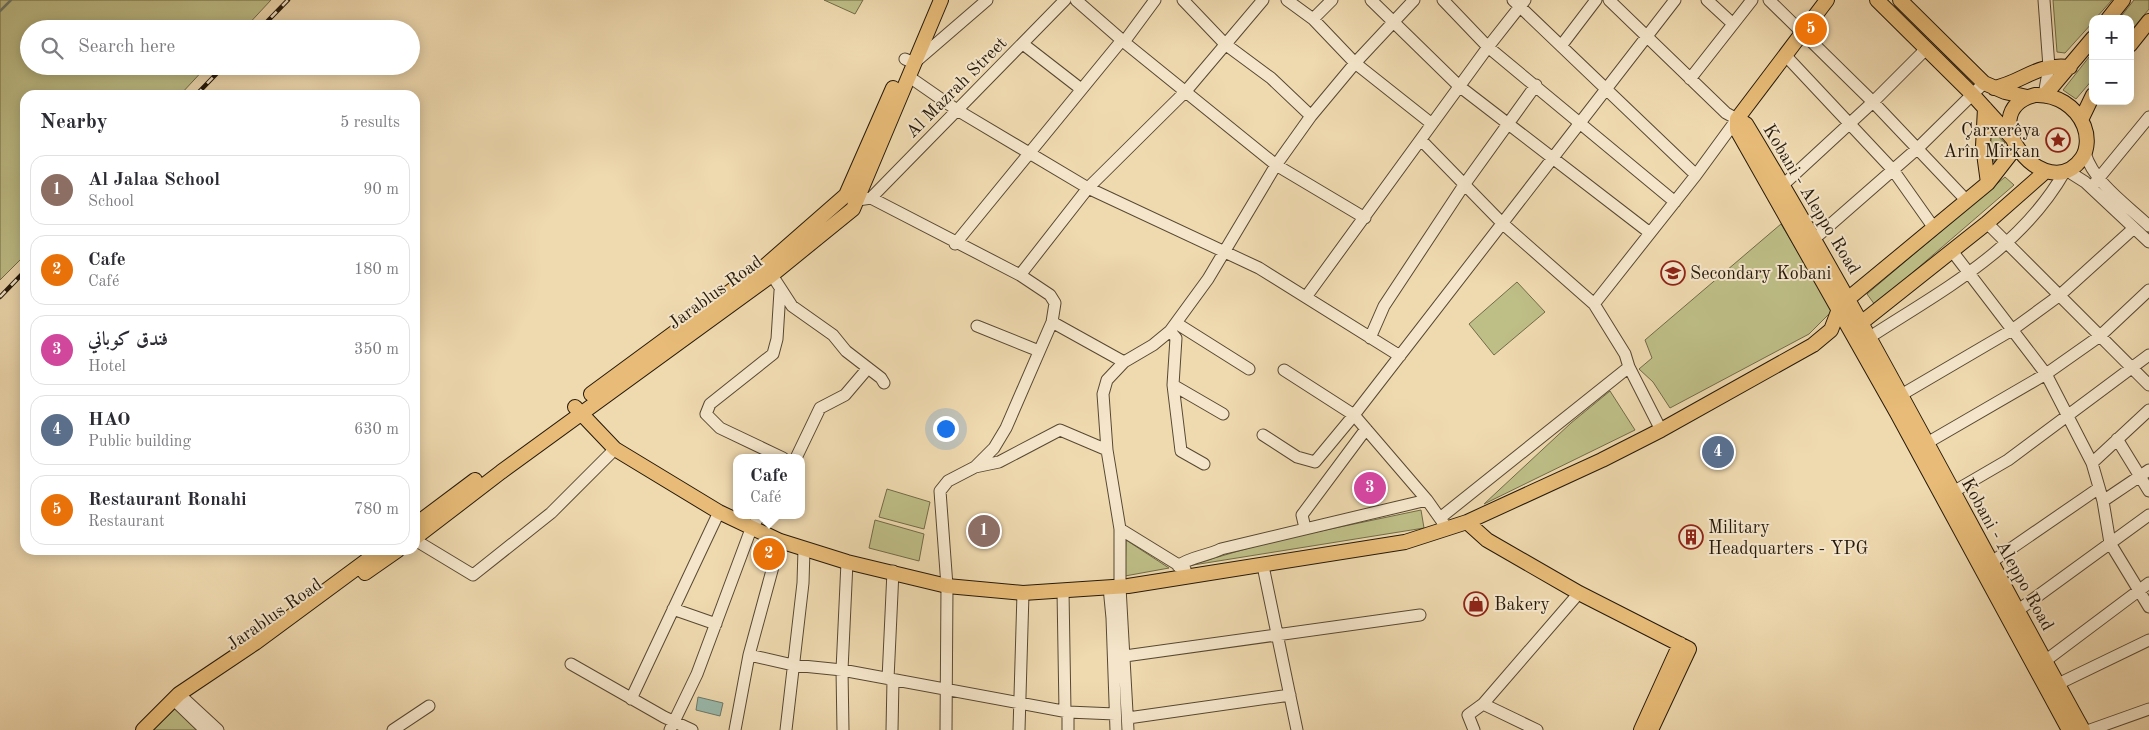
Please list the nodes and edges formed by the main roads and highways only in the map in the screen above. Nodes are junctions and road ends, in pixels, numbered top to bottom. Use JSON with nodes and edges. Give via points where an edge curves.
{"nodes":[{"id":1,"x":931,"y":0,"type":"edge"},
{"id":2,"x":941,"y":0,"type":"edge"},
{"id":3,"x":1827,"y":0,"type":"edge"},
{"id":4,"x":1877,"y":0,"type":"edge"},
{"id":5,"x":1900,"y":0,"type":"edge"},
{"id":6,"x":2123,"y":0,"type":"edge"},
{"id":7,"x":2111,"y":15,"type":"edge"},
{"id":8,"x":2147,"y":28,"type":"edge"},
{"id":9,"x":2134,"y":41,"type":"edge"},
{"id":10,"x":2089,"y":43,"type":"edge"},
{"id":11,"x":910,"y":61,"type":"junction"},
{"id":12,"x":2070,"y":67,"type":"junction"},
{"id":13,"x":1989,"y":86,"type":"junction"},
{"id":14,"x":2044,"y":95,"type":"junction"},
{"id":15,"x":2027,"y":97,"type":"junction"},
{"id":16,"x":2089,"y":103,"type":"edge"},
{"id":17,"x":1985,"y":108,"type":"junction"},
{"id":18,"x":1737,"y":119,"type":"junction"},
{"id":19,"x":2081,"y":120,"type":"junction"},
{"id":20,"x":2014,"y":142,"type":"junction"},
{"id":21,"x":2046,"y":171,"type":"junction"},
{"id":22,"x":1988,"y":183,"type":"junction"},
{"id":23,"x":858,"y":198,"type":"junction"},
{"id":24,"x":1849,"y":298,"type":"junction"},
{"id":25,"x":1839,"y":309,"type":"junction"},
{"id":26,"x":1856,"y":326,"type":"junction"},
{"id":27,"x":1831,"y":330,"type":"junction"},
{"id":28,"x":577,"y":410,"type":"junction"},
{"id":29,"x":420,"y":520,"type":"edge"},
{"id":30,"x":1467,"y":522,"type":"junction"},
{"id":31,"x":420,"y":535,"type":"edge"},
{"id":32,"x":373,"y":555,"type":"edge"},
{"id":33,"x":391,"y":555,"type":"edge"},
{"id":34,"x":1993,"y":580,"type":"junction"},
{"id":35,"x":1685,"y":646,"type":"junction"},
{"id":36,"x":177,"y":700,"type":"junction"},
{"id":37,"x":143,"y":730,"type":"edge"},
{"id":38,"x":1641,"y":730,"type":"edge"},
{"id":39,"x":1652,"y":730,"type":"edge"},
{"id":40,"x":2069,"y":730,"type":"edge"},
{"id":41,"x":2084,"y":730,"type":"edge"}],
"edges":[{"from":1,"to":11,"type":"main road","name":"Jarablus Road"},
{"from":2,"to":11,"type":"main road","name":"Jarablus Road"},
{"from":3,"to":18,"type":"main road"},
{"from":4,"to":17,"type":"main road"},
{"from":5,"to":13,"type":"main road"},
{"from":6,"to":7,"type":"main road"},
{"from":8,"to":9,"type":"main road"},
{"from":10,"to":12,"type":"main road"},
{"from":11,"to":23,"type":"main road","name":"Jarablus Road"},
{"from":11,"to":23,"type":"main road","name":"Jarablus Road","via":[[908,76]]},
{"from":12,"to":13,"type":"main road","via":[[2038,69],[2009,84]]},
{"from":12,"to":14,"type":"main road"},
{"from":13,"to":15,"type":"main road"},
{"from":14,"to":15,"type":"main road"},
{"from":14,"to":19,"type":"main road","via":[[2062,101]]},
{"from":15,"to":20,"type":"main road","via":[[2010,119]]},
{"from":16,"to":19,"type":"main road"},
{"from":17,"to":20,"type":"main road"},
{"from":17,"to":22,"type":"main road","via":[[1983,146]]},
{"from":18,"to":24,"type":"main road","name":"Kobani - Aleppo Road","via":[[1746,124]]},
{"from":18,"to":25,"type":"main road","name":"Kobani - Aleppo Road","via":[[1737,130]]},
{"from":19,"to":21,"type":"main road","via":[[2087,136],[2085,153],[2080,161],[2066,170]]},
{"from":20,"to":21,"type":"main road","via":[[2028,162]]},
{"from":20,"to":22,"type":"main road"},
{"from":21,"to":26,"type":"main road","via":[[1952,251]]},
{"from":22,"to":24,"type":"main road"},
{"from":23,"to":28,"type":"main road","name":"Jarablus Road","via":[[769,270]]},
{"from":24,"to":25,"type":"main road"},
{"from":24,"to":26,"type":"main road","name":"Kobani - Aleppo Road"},
{"from":25,"to":26,"type":"main road","name":"Kobani - Aleppo Road"},
{"from":25,"to":27,"type":"main road"},
{"from":26,"to":27,"type":"main road"},
{"from":26,"to":34,"type":"main road","name":"Kobani - Aleppo Road"},
{"from":26,"to":34,"type":"main road","name":"Kobani - Aleppo Road","via":[[1870,337],[1990,563]]},
{"from":27,"to":30,"type":"main road","via":[[1803,351],[1661,430]]},
{"from":28,"to":29,"type":"main road","name":"Jarablus Road"},
{"from":28,"to":30,"type":"main road","via":[[615,449],[751,530],[847,562],[947,586],[1023,594],[1200,577],[1405,542],[1443,523]]},
{"from":28,"to":31,"type":"main road","name":"Jarablus Road"},
{"from":30,"to":35,"type":"main road","via":[[1487,540],[1579,593]]},
{"from":32,"to":36,"type":"main road","name":"Jarablus Road"},
{"from":33,"to":36,"type":"main road","name":"Jarablus Road"},
{"from":34,"to":40,"type":"main road","name":"Kobani - Aleppo Road"},
{"from":34,"to":41,"type":"main road","name":"Kobani - Aleppo Road","via":[[2017,612]]},
{"from":35,"to":38,"type":"main road"},
{"from":35,"to":39,"type":"main road"},
{"from":36,"to":37,"type":"main road","name":"Jarablus Road"}]}
